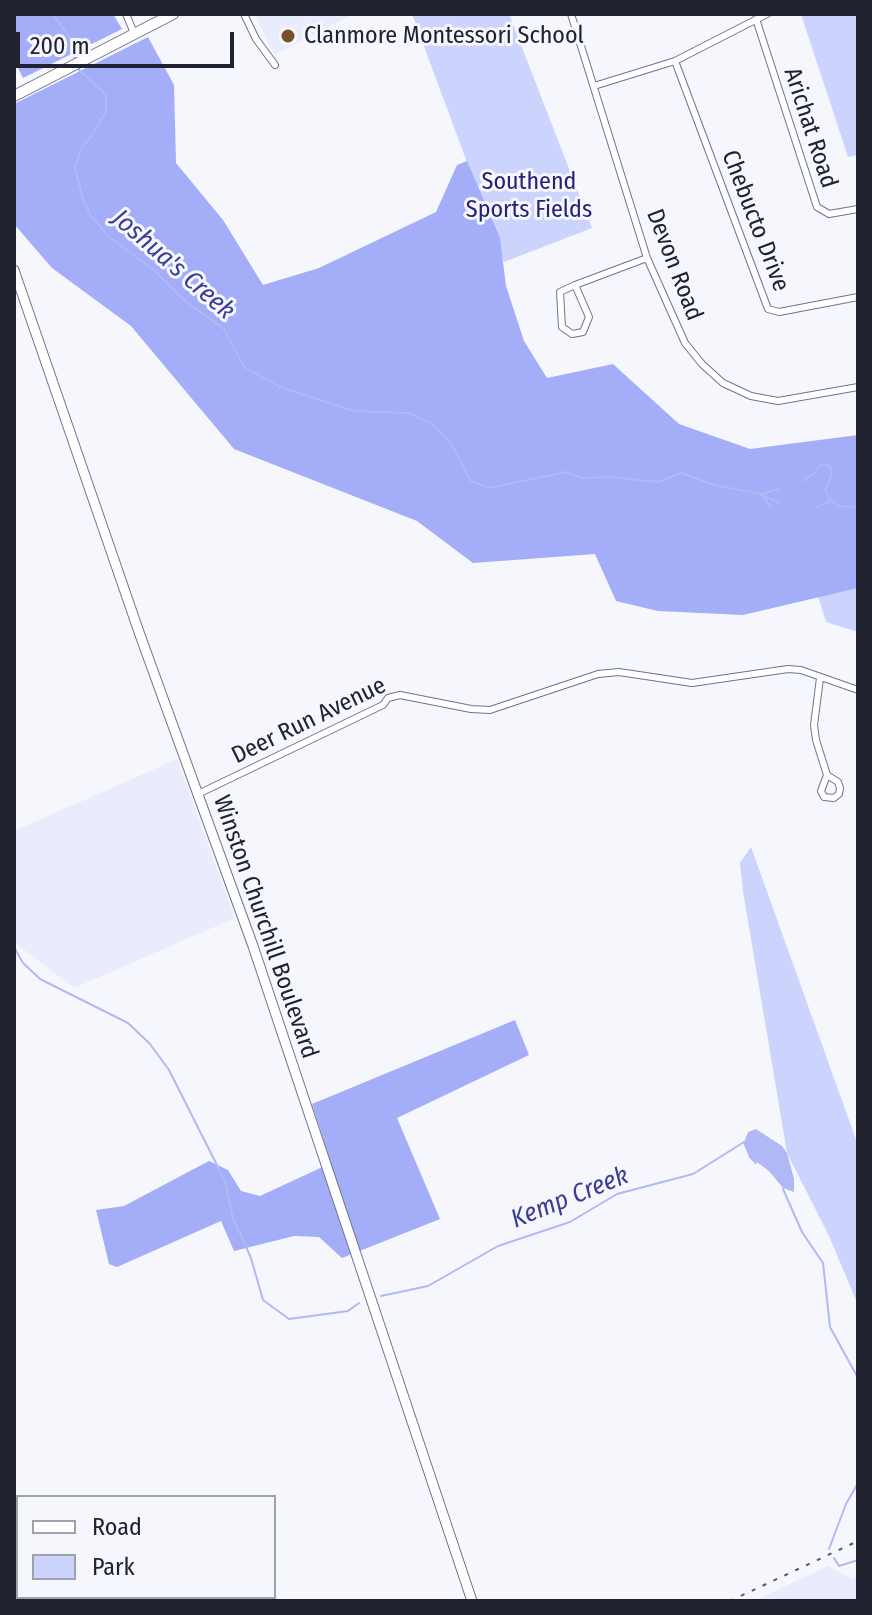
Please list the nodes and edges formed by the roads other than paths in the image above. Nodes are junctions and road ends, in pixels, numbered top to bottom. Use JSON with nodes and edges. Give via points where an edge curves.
{"nodes":[{"id":1,"x":126,"y":14,"type":"edge"},
{"id":2,"x":173,"y":14,"type":"edge"},
{"id":3,"x":244,"y":14,"type":"edge"},
{"id":4,"x":571,"y":14,"type":"edge"},
{"id":5,"x":767,"y":14,"type":"edge"},
{"id":6,"x":756,"y":19,"type":"junction"},
{"id":7,"x":134,"y":33,"type":"junction"},
{"id":8,"x":675,"y":61,"type":"junction"},
{"id":9,"x":275,"y":65,"type":"dead end"},
{"id":10,"x":594,"y":86,"type":"junction"},
{"id":11,"x":14,"y":96,"type":"edge"},
{"id":12,"x":858,"y":209,"type":"edge"},
{"id":13,"x":647,"y":258,"type":"junction"},
{"id":14,"x":14,"y":270,"type":"edge"},
{"id":15,"x":575,"y":285,"type":"junction"},
{"id":16,"x":858,"y":297,"type":"edge"},
{"id":17,"x":858,"y":387,"type":"edge"},
{"id":18,"x":820,"y":678,"type":"junction"},
{"id":19,"x":858,"y":690,"type":"edge"},
{"id":20,"x":827,"y":775,"type":"dead end"},
{"id":21,"x":198,"y":794,"type":"junction"},
{"id":22,"x":472,"y":1601,"type":"edge"}],
"edges":[{"from":1,"to":7,"type":"street"},
{"from":2,"to":7,"type":"main road"},
{"from":3,"to":9,"type":"street"},
{"from":4,"to":10,"type":"street","name":"Devon Road"},
{"from":5,"to":6,"type":"street"},
{"from":6,"to":8,"type":"street"},
{"from":6,"to":12,"type":"street","name":"Arichat Road","via":[[817,207],[829,214]]},
{"from":7,"to":11,"type":"main road"},
{"from":8,"to":10,"type":"street"},
{"from":8,"to":16,"type":"street","name":"Chebucto Drive","via":[[768,309],[779,312]]},
{"from":10,"to":13,"type":"street","name":"Devon Road"},
{"from":13,"to":15,"type":"street"},
{"from":13,"to":17,"type":"street","name":"Devon Road","via":[[685,343],[723,383],[778,401]]},
{"from":14,"to":21,"type":"main road","name":"Winston Churchill Boulevard"},
{"from":15,"to":15,"type":"street","via":[[589,317],[583,332],[572,334],[562,327],[559,303],[560,292]]},
{"from":18,"to":19,"type":"street","name":"Deer Run Avenue"},
{"from":18,"to":20,"type":"street","via":[[814,725]]},
{"from":18,"to":21,"type":"street","name":"Deer Run Avenue","via":[[788,669],[692,683],[598,674],[490,710],[400,695]]},
{"from":21,"to":22,"type":"main road","name":"Winston Churchill Boulevard"}]}
